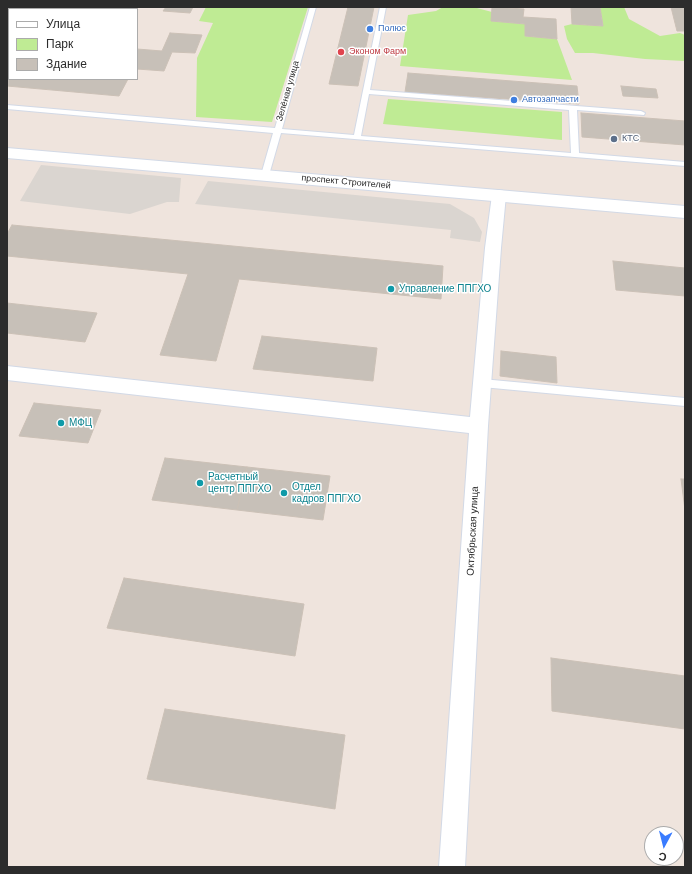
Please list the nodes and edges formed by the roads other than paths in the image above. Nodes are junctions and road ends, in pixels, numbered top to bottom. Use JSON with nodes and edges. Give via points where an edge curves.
{"nodes":[{"id":1,"x":313,"y":7,"type":"edge"},
{"id":2,"x":383,"y":7,"type":"edge"},
{"id":3,"x":366,"y":92,"type":"junction"},
{"id":4,"x":7,"y":107,"type":"edge"},
{"id":5,"x":573,"y":108,"type":"junction"},
{"id":6,"x":641,"y":113,"type":"dead end"},
{"id":7,"x":277,"y":130,"type":"junction"},
{"id":8,"x":357,"y":138,"type":"junction"},
{"id":9,"x":7,"y":153,"type":"edge"},
{"id":10,"x":575,"y":155,"type":"junction"},
{"id":11,"x":685,"y":164,"type":"edge"},
{"id":12,"x":265,"y":175,"type":"junction"},
{"id":13,"x":499,"y":195,"type":"junction"},
{"id":14,"x":685,"y":212,"type":"edge"},
{"id":15,"x":7,"y":374,"type":"edge"},
{"id":16,"x":482,"y":383,"type":"junction"},
{"id":17,"x":685,"y":402,"type":"edge"},
{"id":18,"x":479,"y":426,"type":"junction"},
{"id":19,"x":452,"y":867,"type":"edge"}],
"edges":[{"from":1,"to":7,"type":"lane","name":"Зелёная улица"},
{"from":2,"to":3,"type":"lane"},
{"from":3,"to":5,"type":"lane"},
{"from":3,"to":8,"type":"lane"},
{"from":4,"to":7,"type":"lane"},
{"from":5,"to":6,"type":"lane"},
{"from":5,"to":10,"type":"lane"},
{"from":7,"to":8,"type":"lane"},
{"from":7,"to":12,"type":"lane","name":"Зелёная улица"},
{"from":8,"to":10,"type":"lane"},
{"from":9,"to":12,"type":"street","name":"проспект Строителей"},
{"from":10,"to":11,"type":"lane"},
{"from":12,"to":13,"type":"street","name":"проспект Строителей"},
{"from":13,"to":14,"type":"street","name":"проспект Строителей"},
{"from":13,"to":16,"type":"street","name":"Октябрьская улица"},
{"from":15,"to":18,"type":"street"},
{"from":16,"to":17,"type":"lane"},
{"from":16,"to":18,"type":"street","name":"Октябрьская улица"},
{"from":18,"to":19,"type":"street","name":"Октябрьская улица"}]}
